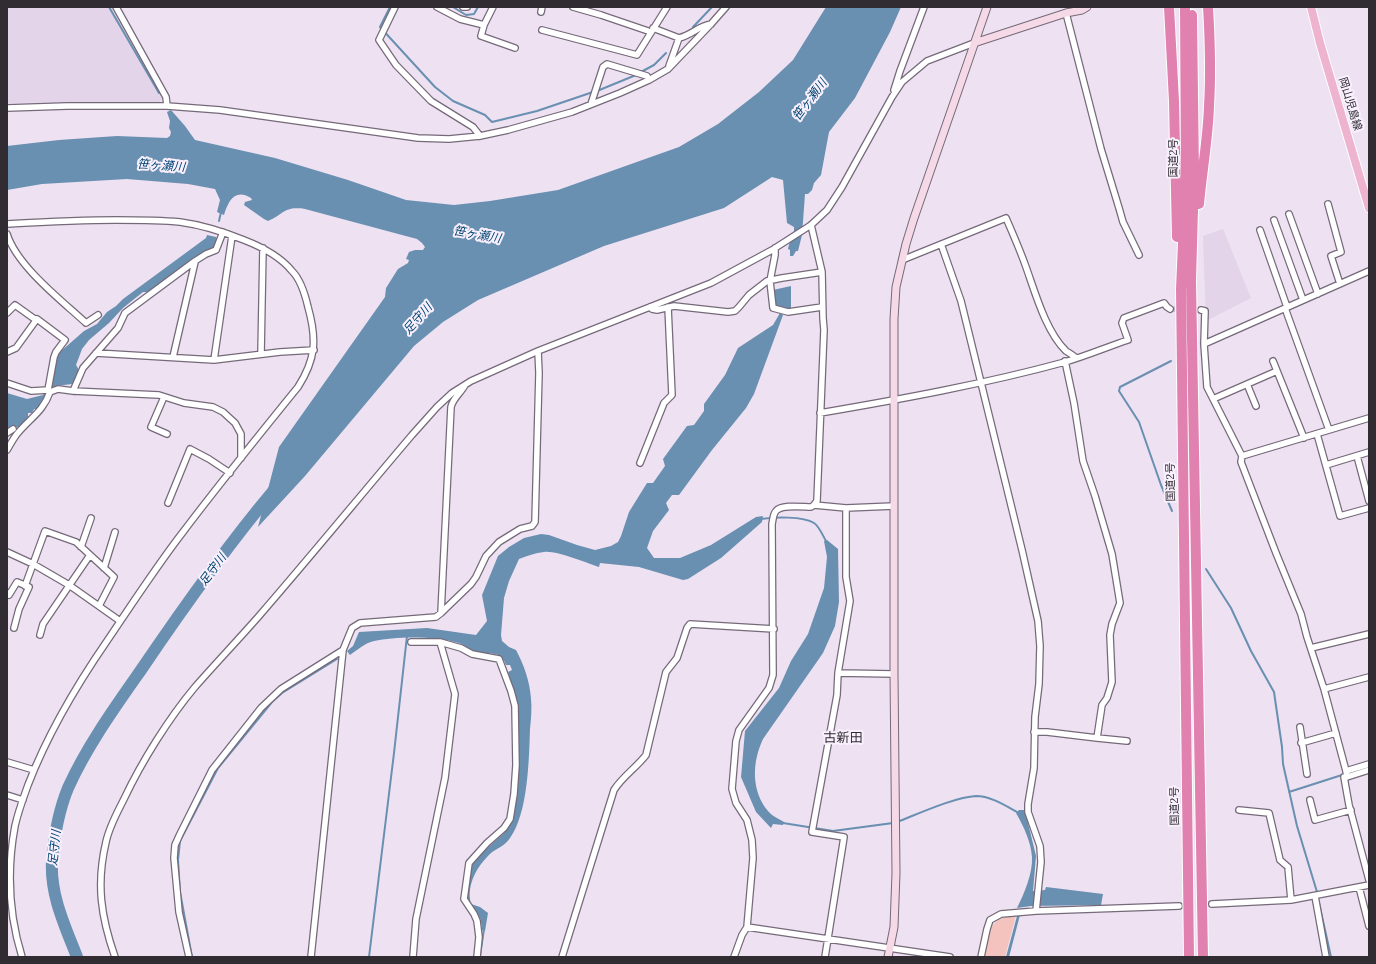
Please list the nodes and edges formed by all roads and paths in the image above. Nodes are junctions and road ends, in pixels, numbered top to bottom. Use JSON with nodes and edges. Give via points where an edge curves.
{"nodes":[{"id":1,"x":116,"y":7,"type":"edge"},
{"id":2,"x":396,"y":7,"type":"edge"},
{"id":3,"x":437,"y":7,"type":"edge"},
{"id":4,"x":463,"y":7,"type":"edge"},
{"id":5,"x":467,"y":7,"type":"edge"},
{"id":6,"x":493,"y":7,"type":"edge"},
{"id":7,"x":573,"y":7,"type":"edge"},
{"id":8,"x":667,"y":7,"type":"edge"},
{"id":9,"x":726,"y":7,"type":"edge"},
{"id":10,"x":924,"y":7,"type":"edge"},
{"id":11,"x":987,"y":7,"type":"edge"},
{"id":12,"x":1087,"y":7,"type":"edge"},
{"id":13,"x":1164,"y":7,"type":"edge"},
{"id":14,"x":1169,"y":7,"type":"edge"},
{"id":15,"x":1185,"y":7,"type":"edge"},
{"id":16,"x":1192,"y":7,"type":"edge"},
{"id":17,"x":1208,"y":7,"type":"edge"},
{"id":18,"x":1310,"y":7,"type":"edge"},
{"id":19,"x":584,"y":8,"type":"edge"},
{"id":20,"x":1066,"y":13,"type":"junction"},
{"id":21,"x":712,"y":24,"type":"junction"},
{"id":22,"x":484,"y":25,"type":"junction"},
{"id":23,"x":542,"y":30,"type":"dead end"},
{"id":24,"x":652,"y":30,"type":"junction"},
{"id":25,"x":679,"y":38,"type":"junction"},
{"id":26,"x":974,"y":44,"type":"junction"},
{"id":27,"x":1189,"y":44,"type":"junction"},
{"id":28,"x":515,"y":48,"type":"dead end"},
{"id":29,"x":1173,"y":64,"type":"junction"},
{"id":30,"x":668,"y":68,"type":"junction"},
{"id":31,"x":649,"y":80,"type":"junction"},
{"id":32,"x":892,"y":96,"type":"junction"},
{"id":33,"x":591,"y":104,"type":"junction"},
{"id":34,"x":167,"y":106,"type":"junction"},
{"id":35,"x":7,"y":108,"type":"edge"},
{"id":36,"x":480,"y":136,"type":"junction"},
{"id":37,"x":1328,"y":204,"type":"dead end"},
{"id":38,"x":1369,"y":208,"type":"edge"},
{"id":39,"x":1289,"y":214,"type":"dead end"},
{"id":40,"x":1274,"y":220,"type":"dead end"},
{"id":41,"x":7,"y":224,"type":"edge"},
{"id":42,"x":811,"y":225,"type":"junction"},
{"id":43,"x":1260,"y":230,"type":"dead end"},
{"id":44,"x":223,"y":232,"type":"junction"},
{"id":45,"x":7,"y":234,"type":"edge"},
{"id":46,"x":232,"y":236,"type":"junction"},
{"id":47,"x":942,"y":244,"type":"junction"},
{"id":48,"x":777,"y":247,"type":"junction"},
{"id":49,"x":263,"y":248,"type":"junction"},
{"id":50,"x":14,"y":249,"type":"junction"},
{"id":51,"x":7,"y":251,"type":"edge"},
{"id":52,"x":1139,"y":255,"type":"dead end"},
{"id":53,"x":902,"y":260,"type":"junction"},
{"id":54,"x":195,"y":262,"type":"junction"},
{"id":55,"x":1369,"y":271,"type":"edge"},
{"id":56,"x":822,"y":272,"type":"junction"},
{"id":57,"x":770,"y":281,"type":"junction"},
{"id":58,"x":1192,"y":281,"type":"junction"},
{"id":59,"x":1340,"y":284,"type":"junction"},
{"id":60,"x":1181,"y":289,"type":"junction"},
{"id":61,"x":1318,"y":294,"type":"junction"},
{"id":62,"x":1303,"y":300,"type":"junction"},
{"id":63,"x":650,"y":307,"type":"junction"},
{"id":64,"x":668,"y":307,"type":"junction"},
{"id":65,"x":822,"y":307,"type":"junction"},
{"id":66,"x":1170,"y":309,"type":"tunnel mouth"},
{"id":67,"x":1286,"y":309,"type":"junction"},
{"id":68,"x":1201,"y":310,"type":"dead end"},
{"id":69,"x":7,"y":313,"type":"edge"},
{"id":70,"x":98,"y":315,"type":"dead end"},
{"id":71,"x":36,"y":320,"type":"junction"},
{"id":72,"x":1204,"y":344,"type":"junction"},
{"id":73,"x":314,"y":350,"type":"junction"},
{"id":74,"x":7,"y":352,"type":"edge"},
{"id":75,"x":538,"y":352,"type":"junction"},
{"id":76,"x":96,"y":353,"type":"junction"},
{"id":77,"x":261,"y":354,"type":"junction"},
{"id":78,"x":173,"y":357,"type":"junction"},
{"id":79,"x":1076,"y":358,"type":"junction"},
{"id":80,"x":214,"y":360,"type":"junction"},
{"id":81,"x":1065,"y":361,"type":"junction"},
{"id":82,"x":1273,"y":361,"type":"dead end"},
{"id":83,"x":1277,"y":371,"type":"junction"},
{"id":84,"x":980,"y":382,"type":"junction"},
{"id":85,"x":7,"y":383,"type":"edge"},
{"id":86,"x":1247,"y":384,"type":"junction"},
{"id":87,"x":465,"y":385,"type":"junction"},
{"id":88,"x":49,"y":391,"type":"junction"},
{"id":89,"x":73,"y":391,"type":"junction"},
{"id":90,"x":164,"y":397,"type":"junction"},
{"id":91,"x":1213,"y":399,"type":"junction"},
{"id":92,"x":893,"y":400,"type":"junction"},
{"id":93,"x":1256,"y":406,"type":"dead end"},
{"id":94,"x":820,"y":413,"type":"junction"},
{"id":95,"x":1369,"y":418,"type":"edge"},
{"id":96,"x":13,"y":429,"type":"dead end"},
{"id":97,"x":1329,"y":430,"type":"junction"},
{"id":98,"x":7,"y":433,"type":"edge"},
{"id":99,"x":167,"y":434,"type":"dead end"},
{"id":100,"x":1317,"y":434,"type":"junction"},
{"id":101,"x":1304,"y":438,"type":"junction"},
{"id":102,"x":7,"y":450,"type":"edge"},
{"id":103,"x":1369,"y":452,"type":"edge"},
{"id":104,"x":1242,"y":456,"type":"junction"},
{"id":105,"x":1356,"y":456,"type":"junction"},
{"id":106,"x":241,"y":458,"type":"junction"},
{"id":107,"x":640,"y":463,"type":"dead end"},
{"id":108,"x":1326,"y":465,"type":"junction"},
{"id":109,"x":230,"y":473,"type":"junction"},
{"id":110,"x":1369,"y":501,"type":"edge"},
{"id":111,"x":168,"y":503,"type":"dead end"},
{"id":112,"x":814,"y":505,"type":"junction"},
{"id":113,"x":894,"y":506,"type":"junction"},
{"id":114,"x":846,"y":508,"type":"junction"},
{"id":115,"x":1369,"y":508,"type":"edge"},
{"id":116,"x":91,"y":518,"type":"dead end"},
{"id":117,"x":115,"y":532,"type":"dead end"},
{"id":118,"x":82,"y":547,"type":"junction"},
{"id":119,"x":7,"y":552,"type":"edge"},
{"id":120,"x":90,"y":555,"type":"junction"},
{"id":121,"x":33,"y":564,"type":"junction"},
{"id":122,"x":104,"y":568,"type":"junction"},
{"id":123,"x":69,"y":585,"type":"junction"},
{"id":124,"x":25,"y":586,"type":"junction"},
{"id":125,"x":7,"y":593,"type":"edge"},
{"id":126,"x":99,"y":606,"type":"junction"},
{"id":127,"x":441,"y":613,"type":"junction"},
{"id":128,"x":120,"y":621,"type":"junction"},
{"id":129,"x":14,"y":628,"type":"dead end"},
{"id":130,"x":774,"y":629,"type":"junction"},
{"id":131,"x":1369,"y":634,"type":"edge"},
{"id":132,"x":40,"y":635,"type":"dead end"},
{"id":133,"x":411,"y":642,"type":"dead end"},
{"id":134,"x":440,"y":642,"type":"junction"},
{"id":135,"x":1311,"y":648,"type":"junction"},
{"id":136,"x":343,"y":650,"type":"junction"},
{"id":137,"x":838,"y":673,"type":"junction"},
{"id":138,"x":894,"y":674,"type":"junction"},
{"id":139,"x":1369,"y":677,"type":"edge"},
{"id":140,"x":1324,"y":689,"type":"junction"},
{"id":141,"x":1300,"y":727,"type":"dead end"},
{"id":142,"x":1034,"y":732,"type":"junction"},
{"id":143,"x":1336,"y":733,"type":"junction"},
{"id":144,"x":1097,"y":738,"type":"junction"},
{"id":145,"x":1127,"y":741,"type":"dead end"},
{"id":146,"x":1302,"y":743,"type":"junction"},
{"id":147,"x":7,"y":762,"type":"edge"},
{"id":148,"x":1369,"y":764,"type":"edge"},
{"id":149,"x":34,"y":770,"type":"junction"},
{"id":150,"x":1369,"y":770,"type":"edge"},
{"id":151,"x":1307,"y":774,"type":"dead end"},
{"id":152,"x":1346,"y":774,"type":"junction"},
{"id":153,"x":7,"y":796,"type":"edge"},
{"id":154,"x":23,"y":800,"type":"junction"},
{"id":155,"x":1310,"y":800,"type":"dead end"},
{"id":156,"x":1239,"y":810,"type":"dead end"},
{"id":157,"x":1351,"y":810,"type":"junction"},
{"id":158,"x":1369,"y":880,"type":"edge"},
{"id":159,"x":1369,"y":885,"type":"edge"},
{"id":160,"x":1359,"y":887,"type":"junction"},
{"id":161,"x":1315,"y":896,"type":"junction"},
{"id":162,"x":1291,"y":900,"type":"junction"},
{"id":163,"x":1212,"y":904,"type":"tunnel mouth"},
{"id":164,"x":1179,"y":906,"type":"tunnel mouth"},
{"id":165,"x":1036,"y":911,"type":"junction"},
{"id":166,"x":1369,"y":926,"type":"edge"},
{"id":167,"x":747,"y":927,"type":"junction"},
{"id":168,"x":828,"y":938,"type":"junction"},
{"id":169,"x":890,"y":947,"type":"junction"},
{"id":170,"x":22,"y":957,"type":"edge"},
{"id":171,"x":115,"y":957,"type":"edge"},
{"id":172,"x":189,"y":957,"type":"edge"},
{"id":173,"x":310,"y":957,"type":"edge"},
{"id":174,"x":413,"y":957,"type":"edge"},
{"id":175,"x":476,"y":957,"type":"edge"},
{"id":176,"x":562,"y":957,"type":"edge"},
{"id":177,"x":734,"y":957,"type":"edge"},
{"id":178,"x":825,"y":957,"type":"edge"},
{"id":179,"x":888,"y":957,"type":"edge"},
{"id":180,"x":950,"y":957,"type":"edge"},
{"id":181,"x":981,"y":957,"type":"edge"},
{"id":182,"x":1189,"y":957,"type":"edge"},
{"id":183,"x":1203,"y":957,"type":"edge"},
{"id":184,"x":1326,"y":957,"type":"edge"}],
"edges":[{"from":1,"to":34,"type":"street","via":[[166,96]]},
{"from":2,"to":36,"type":"street","via":[[379,40],[396,65],[431,101],[473,127]]},
{"from":3,"to":22,"type":"street","via":[[460,19]]},
{"from":4,"to":5,"type":"street"},
{"from":6,"to":22,"type":"street"},
{"from":7,"to":19,"type":"street"},
{"from":8,"to":24,"type":"street"},
{"from":9,"to":21,"type":"street"},
{"from":10,"to":32,"type":"street"},
{"from":11,"to":26,"type":"street"},
{"from":12,"to":20,"type":"street"},
{"from":13,"to":29,"type":"highway"},
{"from":14,"to":29,"type":"highway"},
{"from":15,"to":27,"type":"highway","name":"国道2号"},
{"from":16,"to":27,"type":"highway","name":"国道2号"},
{"from":17,"to":58,"type":"highway","via":[[1209,106]]},
{"from":18,"to":38,"type":"main road","name":"岡山児島線"},
{"from":19,"to":24,"type":"street"},
{"from":20,"to":26,"type":"street"},
{"from":20,"to":52,"type":"street","via":[[1101,149],[1123,222]]},
{"from":21,"to":25,"type":"street","via":[[703,25],[688,36]]},
{"from":21,"to":30,"type":"street"},
{"from":22,"to":28,"type":"street","via":[[481,36]]},
{"from":23,"to":24,"type":"street","via":[[636,55]]},
{"from":24,"to":25,"type":"street"},
{"from":25,"to":30,"type":"street"},
{"from":26,"to":32,"type":"street","via":[[927,61],[902,82]]},
{"from":26,"to":53,"type":"street"},
{"from":27,"to":58,"type":"highway","name":"国道2号","via":[[1194,174]]},
{"from":27,"to":60,"type":"highway","name":"国道2号"},
{"from":29,"to":60,"type":"highway"},
{"from":30,"to":31,"type":"street"},
{"from":31,"to":33,"type":"street"},
{"from":31,"to":33,"type":"street","via":[[646,76],[607,64],[603,67]]},
{"from":32,"to":42,"type":"street","via":[[842,187],[827,210]]},
{"from":33,"to":36,"type":"street","via":[[534,123]]},
{"from":34,"to":35,"type":"street"},
{"from":34,"to":36,"type":"street","via":[[220,110],[418,138]]},
{"from":37,"to":59,"type":"street","via":[[1342,252],[1331,256]]},
{"from":39,"to":61,"type":"street"},
{"from":40,"to":62,"type":"street"},
{"from":41,"to":44,"type":"street","via":[[73,220],[142,220],[181,222]]},
{"from":42,"to":48,"type":"street"},
{"from":42,"to":56,"type":"street"},
{"from":43,"to":67,"type":"street"},
{"from":44,"to":46,"type":"street"},
{"from":44,"to":54,"type":"street","via":[[216,250]]},
{"from":45,"to":50,"type":"street"},
{"from":46,"to":49,"type":"street"},
{"from":46,"to":80,"type":"street"},
{"from":47,"to":53,"type":"street"},
{"from":47,"to":79,"type":"street","via":[[1006,218],[1050,328],[1057,340]]},
{"from":47,"to":84,"type":"street","via":[[961,301]]},
{"from":48,"to":57,"type":"street"},
{"from":48,"to":63,"type":"street","via":[[711,283]]},
{"from":49,"to":73,"type":"street","via":[[294,272],[306,296]]},
{"from":49,"to":77,"type":"street"},
{"from":50,"to":51,"type":"street"},
{"from":50,"to":70,"type":"street","via":[[29,269],[86,323]]},
{"from":53,"to":92,"type":"street","via":[[896,287]]},
{"from":54,"to":76,"type":"street","via":[[125,313],[118,328]]},
{"from":54,"to":78,"type":"street"},
{"from":55,"to":59,"type":"street"},
{"from":56,"to":57,"type":"street"},
{"from":56,"to":65,"type":"street"},
{"from":57,"to":64,"type":"street","via":[[755,289],[735,311]]},
{"from":57,"to":65,"type":"street","via":[[772,308],[782,311]]},
{"from":58,"to":183,"type":"highway","name":"国道2号"},
{"from":59,"to":61,"type":"street"},
{"from":60,"to":182,"type":"highway","name":"国道2号"},
{"from":61,"to":62,"type":"street"},
{"from":62,"to":67,"type":"street"},
{"from":63,"to":64,"type":"street","via":[[657,310]]},
{"from":63,"to":75,"type":"street"},
{"from":64,"to":107,"type":"street","via":[[672,395],[664,403]]},
{"from":65,"to":94,"type":"street","via":[[824,330]]},
{"from":66,"to":79,"type":"street","via":[[1164,303],[1124,318],[1122,323],[1128,340]]},
{"from":67,"to":72,"type":"street"},
{"from":67,"to":97,"type":"street"},
{"from":68,"to":72,"type":"street","via":[[1204,311]]},
{"from":69,"to":71,"type":"street","via":[[15,304]]},
{"from":71,"to":74,"type":"street","via":[[16,348]]},
{"from":71,"to":88,"type":"street","via":[[65,340],[54,357]]},
{"from":72,"to":91,"type":"street","via":[[1207,387]]},
{"from":73,"to":77,"type":"street"},
{"from":73,"to":106,"type":"street","via":[[307,373],[298,387]]},
{"from":75,"to":87,"type":"street"},
{"from":75,"to":127,"type":"street","via":[[535,522],[532,526],[515,532],[499,542],[486,556],[471,584]]},
{"from":76,"to":78,"type":"street"},
{"from":76,"to":89,"type":"street","via":[[83,368]]},
{"from":77,"to":80,"type":"street"},
{"from":78,"to":80,"type":"street"},
{"from":79,"to":81,"type":"street"},
{"from":81,"to":84,"type":"street"},
{"from":81,"to":144,"type":"street","via":[[1083,461],[1112,554],[1120,603],[1110,636],[1112,682],[1108,698],[1102,705]]},
{"from":82,"to":83,"type":"street"},
{"from":83,"to":86,"type":"street"},
{"from":83,"to":101,"type":"street"},
{"from":84,"to":92,"type":"street"},
{"from":84,"to":142,"type":"street","via":[[1038,621],[1040,684]]},
{"from":85,"to":88,"type":"street","via":[[32,391]]},
{"from":86,"to":91,"type":"street"},
{"from":86,"to":93,"type":"street"},
{"from":87,"to":127,"type":"street","via":[[452,401],[451,407]]},
{"from":87,"to":171,"type":"street","via":[[452,393],[412,434],[259,616],[195,687],[170,720],[133,780],[106,840],[102,860],[100,885],[103,917]]},
{"from":88,"to":89,"type":"street"},
{"from":88,"to":102,"type":"street","via":[[47,402],[16,435]]},
{"from":89,"to":90,"type":"street"},
{"from":90,"to":99,"type":"street","via":[[151,427]]},
{"from":90,"to":106,"type":"street","via":[[213,407],[223,412],[235,423],[241,434]]},
{"from":91,"to":104,"type":"street"},
{"from":92,"to":94,"type":"street"},
{"from":92,"to":113,"type":"street"},
{"from":94,"to":112,"type":"street","via":[[817,501]]},
{"from":95,"to":97,"type":"street"},
{"from":96,"to":98,"type":"street"},
{"from":97,"to":100,"type":"street"},
{"from":100,"to":101,"type":"street"},
{"from":100,"to":108,"type":"street"},
{"from":101,"to":104,"type":"street"},
{"from":103,"to":105,"type":"street"},
{"from":104,"to":135,"type":"street","via":[[1241,462],[1301,614]]},
{"from":105,"to":108,"type":"street"},
{"from":105,"to":110,"type":"street"},
{"from":106,"to":109,"type":"street"},
{"from":108,"to":115,"type":"street","via":[[1340,516]]},
{"from":109,"to":111,"type":"street","via":[[190,448]]},
{"from":109,"to":128,"type":"street","via":[[183,532]]},
{"from":112,"to":114,"type":"street"},
{"from":112,"to":130,"type":"street","via":[[781,507],[774,514]]},
{"from":113,"to":114,"type":"street"},
{"from":113,"to":138,"type":"street"},
{"from":114,"to":137,"type":"street","via":[[846,577],[850,601]]},
{"from":116,"to":118,"type":"street"},
{"from":117,"to":122,"type":"street"},
{"from":118,"to":120,"type":"street"},
{"from":118,"to":121,"type":"street","via":[[76,542],[45,531]]},
{"from":119,"to":121,"type":"street"},
{"from":120,"to":122,"type":"street"},
{"from":120,"to":123,"type":"street"},
{"from":121,"to":123,"type":"street"},
{"from":121,"to":124,"type":"street"},
{"from":122,"to":126,"type":"street","via":[[114,577]]},
{"from":123,"to":126,"type":"street"},
{"from":123,"to":132,"type":"street","via":[[43,624]]},
{"from":124,"to":125,"type":"street","via":[[17,582],[9,594]]},
{"from":124,"to":129,"type":"street","via":[[29,587]]},
{"from":126,"to":128,"type":"street"},
{"from":127,"to":136,"type":"street","via":[[436,617],[360,623],[352,628]]},
{"from":128,"to":149,"type":"street","via":[[81,680],[54,727]]},
{"from":130,"to":167,"type":"street","via":[[774,675],[769,688],[739,730],[736,741],[732,789],[736,803],[747,820],[752,840],[753,858]]},
{"from":130,"to":176,"type":"street","via":[[690,624],[687,628],[677,658],[666,672],[646,755],[640,764],[620,780],[614,790]]},
{"from":131,"to":135,"type":"street"},
{"from":133,"to":134,"type":"street"},
{"from":134,"to":174,"type":"street","via":[[455,694],[445,778],[416,919]]},
{"from":134,"to":175,"type":"street","via":[[472,654],[499,659],[514,706],[516,775],[510,819],[471,861],[466,879],[464,899],[474,914],[479,929]]},
{"from":135,"to":140,"type":"street"},
{"from":136,"to":172,"type":"street","via":[[281,689],[261,708],[212,770],[183,827],[175,845],[174,858],[179,912]]},
{"from":136,"to":173,"type":"street"},
{"from":137,"to":138,"type":"street"},
{"from":137,"to":168,"type":"street","via":[[837,695],[812,828],[812,832],[844,837]]},
{"from":138,"to":169,"type":"street","via":[[896,901]]},
{"from":139,"to":140,"type":"street"},
{"from":140,"to":143,"type":"street"},
{"from":141,"to":146,"type":"street"},
{"from":142,"to":144,"type":"street"},
{"from":142,"to":165,"type":"street","via":[[1034,768],[1028,812],[1040,846]]},
{"from":143,"to":146,"type":"street"},
{"from":143,"to":152,"type":"street"},
{"from":144,"to":145,"type":"street"},
{"from":146,"to":151,"type":"street"},
{"from":147,"to":149,"type":"street"},
{"from":148,"to":152,"type":"street"},
{"from":149,"to":154,"type":"street"},
{"from":150,"to":152,"type":"street"},
{"from":152,"to":157,"type":"street","via":[[1344,777]]},
{"from":153,"to":154,"type":"street"},
{"from":154,"to":170,"type":"street","via":[[15,826],[10,882]]},
{"from":155,"to":157,"type":"street","via":[[1315,820]]},
{"from":156,"to":162,"type":"street","via":[[1269,813],[1280,860],[1288,866]]},
{"from":157,"to":158,"type":"street"},
{"from":159,"to":160,"type":"street"},
{"from":160,"to":161,"type":"street"},
{"from":160,"to":166,"type":"street"},
{"from":161,"to":162,"type":"street"},
{"from":161,"to":184,"type":"street"},
{"from":162,"to":163,"type":"street"},
{"from":164,"to":165,"type":"street"},
{"from":165,"to":181,"type":"street","via":[[1001,914],[990,920]]},
{"from":167,"to":168,"type":"street"},
{"from":167,"to":177,"type":"street"},
{"from":168,"to":169,"type":"street"},
{"from":168,"to":178,"type":"street"},
{"from":169,"to":179,"type":"street"},
{"from":169,"to":180,"type":"street"}]}
